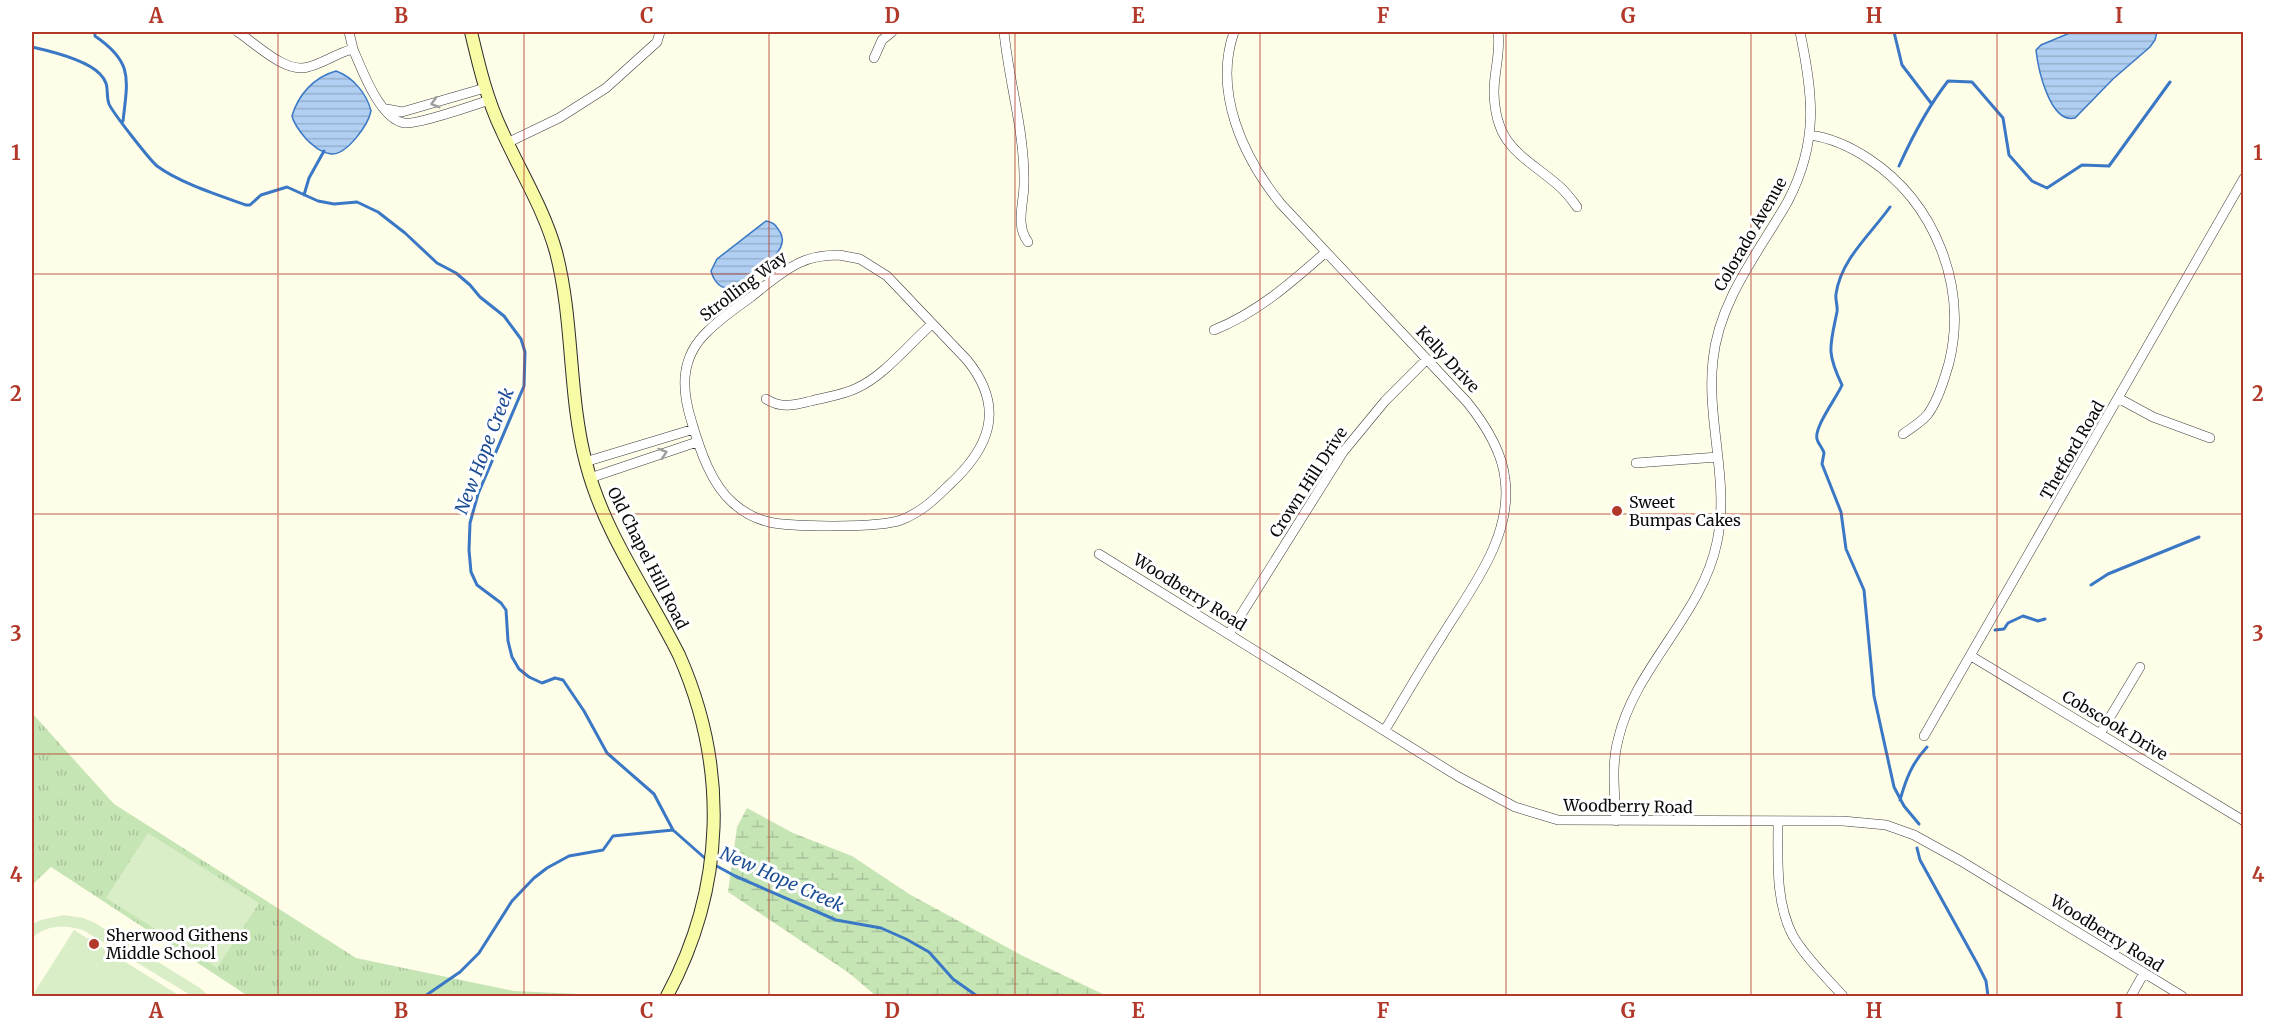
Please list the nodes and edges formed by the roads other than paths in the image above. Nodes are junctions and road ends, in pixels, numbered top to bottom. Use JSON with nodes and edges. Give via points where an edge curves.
{"nodes":[{"id":1,"x":238,"y":32,"type":"edge"},
{"id":2,"x":349,"y":32,"type":"edge"},
{"id":3,"x":471,"y":32,"type":"edge"},
{"id":4,"x":892,"y":32,"type":"edge"},
{"id":5,"x":1004,"y":32,"type":"edge"},
{"id":6,"x":1234,"y":32,"type":"edge"},
{"id":7,"x":1498,"y":32,"type":"edge"},
{"id":8,"x":1800,"y":32,"type":"edge"},
{"id":9,"x":661,"y":34,"type":"edge"},
{"id":10,"x":353,"y":49,"type":"junction"},
{"id":11,"x":874,"y":58,"type":"dead end"},
{"id":12,"x":487,"y":94,"type":"junction"},
{"id":13,"x":1810,"y":135,"type":"junction"},
{"id":14,"x":507,"y":142,"type":"junction"},
{"id":15,"x":2244,"y":178,"type":"edge"},
{"id":16,"x":1577,"y":207,"type":"dead end"},
{"id":17,"x":1028,"y":242,"type":"dead end"},
{"id":18,"x":1326,"y":252,"type":"junction"},
{"id":19,"x":932,"y":324,"type":"junction"},
{"id":20,"x":1214,"y":330,"type":"dead end"},
{"id":21,"x":1427,"y":359,"type":"junction"},
{"id":22,"x":2118,"y":398,"type":"junction"},
{"id":23,"x":766,"y":399,"type":"dead end"},
{"id":24,"x":694,"y":429,"type":"junction"},
{"id":25,"x":1903,"y":434,"type":"dead end"},
{"id":26,"x":2210,"y":438,"type":"dead end"},
{"id":27,"x":697,"y":442,"type":"junction"},
{"id":28,"x":639,"y":446,"type":"junction"},
{"id":29,"x":1718,"y":457,"type":"junction"},
{"id":30,"x":644,"y":460,"type":"junction"},
{"id":31,"x":585,"y":462,"type":"junction"},
{"id":32,"x":1636,"y":463,"type":"dead end"},
{"id":33,"x":590,"y":478,"type":"junction"},
{"id":34,"x":1099,"y":554,"type":"dead end"},
{"id":35,"x":1229,"y":634,"type":"junction"},
{"id":36,"x":1971,"y":656,"type":"junction"},
{"id":37,"x":2139,"y":667,"type":"dead end"},
{"id":38,"x":1385,"y":730,"type":"junction"},
{"id":39,"x":2100,"y":734,"type":"junction"},
{"id":40,"x":1924,"y":736,"type":"dead end"},
{"id":41,"x":1616,"y":821,"type":"junction"},
{"id":42,"x":2244,"y":821,"type":"edge"},
{"id":43,"x":1778,"y":822,"type":"junction"},
{"id":44,"x":2144,"y":973,"type":"junction"},
{"id":45,"x":667,"y":996,"type":"edge"},
{"id":46,"x":1843,"y":996,"type":"edge"},
{"id":47,"x":2131,"y":996,"type":"edge"},
{"id":48,"x":2182,"y":996,"type":"edge"}],
"edges":[{"from":1,"to":10,"type":"street","via":[[284,65],[296,69]]},
{"from":2,"to":10,"type":"street"},
{"from":3,"to":12,"type":"main road","name":"Old Chapel Hill Road"},
{"from":4,"to":11,"type":"street","via":[[882,40]]},
{"from":5,"to":17,"type":"street","via":[[1022,142],[1024,192],[1020,224]]},
{"from":6,"to":18,"type":"street","name":"Kelly Drive","via":[[1227,70],[1248,157],[1264,183]]},
{"from":7,"to":16,"type":"street","via":[[1494,91],[1504,135],[1521,158],[1560,187]]},
{"from":8,"to":13,"type":"street","name":"Colorado Avenue","via":[[1810,87]]},
{"from":9,"to":14,"type":"street","via":[[606,88],[559,118]]},
{"from":10,"to":12,"type":"street","via":[[375,96],[385,108],[395,112]]},
{"from":12,"to":14,"type":"main road","name":"Old Chapel Hill Road"},
{"from":13,"to":25,"type":"street","via":[[1848,147],[1890,175],[1924,215],[1942,252],[1954,306],[1950,356],[1942,385],[1927,415]]},
{"from":13,"to":29,"type":"street","name":"Colorado Avenue","via":[[1795,187],[1739,282],[1721,321],[1712,374]]},
{"from":14,"to":31,"type":"main road","name":"Old Chapel Hill Road","via":[[537,201],[556,253]]},
{"from":15,"to":22,"type":"street","name":"Thetford Road"},
{"from":18,"to":20,"type":"street","via":[[1279,293]]},
{"from":18,"to":21,"type":"street","name":"Kelly Drive"},
{"from":19,"to":23,"type":"street","via":[[858,387],[788,406]]},
{"from":19,"to":24,"type":"street","name":"Strolling Way","via":[[886,276],[869,264],[839,255],[800,262],[715,324],[694,347],[684,386]]},
{"from":19,"to":27,"type":"street","name":"Strolling Way","via":[[977,373],[987,396],[989,422],[974,460],[913,515],[881,524],[768,522],[742,510],[724,494]]},
{"from":21,"to":35,"type":"street","name":"Crown Hill Drive","via":[[1369,418],[1343,452]]},
{"from":21,"to":38,"type":"street","name":"Kelly Drive","via":[[1481,419],[1499,459],[1506,494],[1498,534],[1482,571]]},
{"from":22,"to":26,"type":"street","via":[[2153,417]]},
{"from":22,"to":36,"type":"street","name":"Thetford Road"},
{"from":24,"to":27,"type":"street","name":"Strolling Way"},
{"from":24,"to":28,"type":"street"},
{"from":30,"to":27,"type":"street","one_way":true},
{"from":28,"to":30,"type":"street"},
{"from":28,"to":31,"type":"street"},
{"from":29,"to":32,"type":"street"},
{"from":29,"to":41,"type":"street","name":"Colorado Avenue","via":[[1721,510],[1716,548],[1694,601],[1625,717],[1615,755]]},
{"from":30,"to":33,"type":"street"},
{"from":31,"to":33,"type":"main road","name":"Old Chapel Hill Road"},
{"from":33,"to":45,"type":"main road","name":"Old Chapel Hill Road","via":[[602,513],[688,675],[710,756],[714,791],[712,860],[689,952]]},
{"from":34,"to":35,"type":"street","name":"Woodberry Road"},
{"from":35,"to":38,"type":"street","name":"Woodberry Road"},
{"from":36,"to":39,"type":"street","name":"Cobscook Drive"},
{"from":36,"to":40,"type":"street","name":"Thetford Road"},
{"from":37,"to":39,"type":"street"},
{"from":38,"to":41,"type":"street","name":"Woodberry Road","via":[[1515,807],[1558,820]]},
{"from":39,"to":42,"type":"street","name":"Cobscook Drive"},
{"from":41,"to":43,"type":"street","name":"Woodberry Road"},
{"from":43,"to":44,"type":"street","name":"Woodberry Road","via":[[1865,822],[1908,832]]},
{"from":43,"to":46,"type":"street","via":[[1780,884],[1789,927],[1800,946]]},
{"from":44,"to":47,"type":"street"},
{"from":44,"to":48,"type":"street","name":"Woodberry Road"}]}
